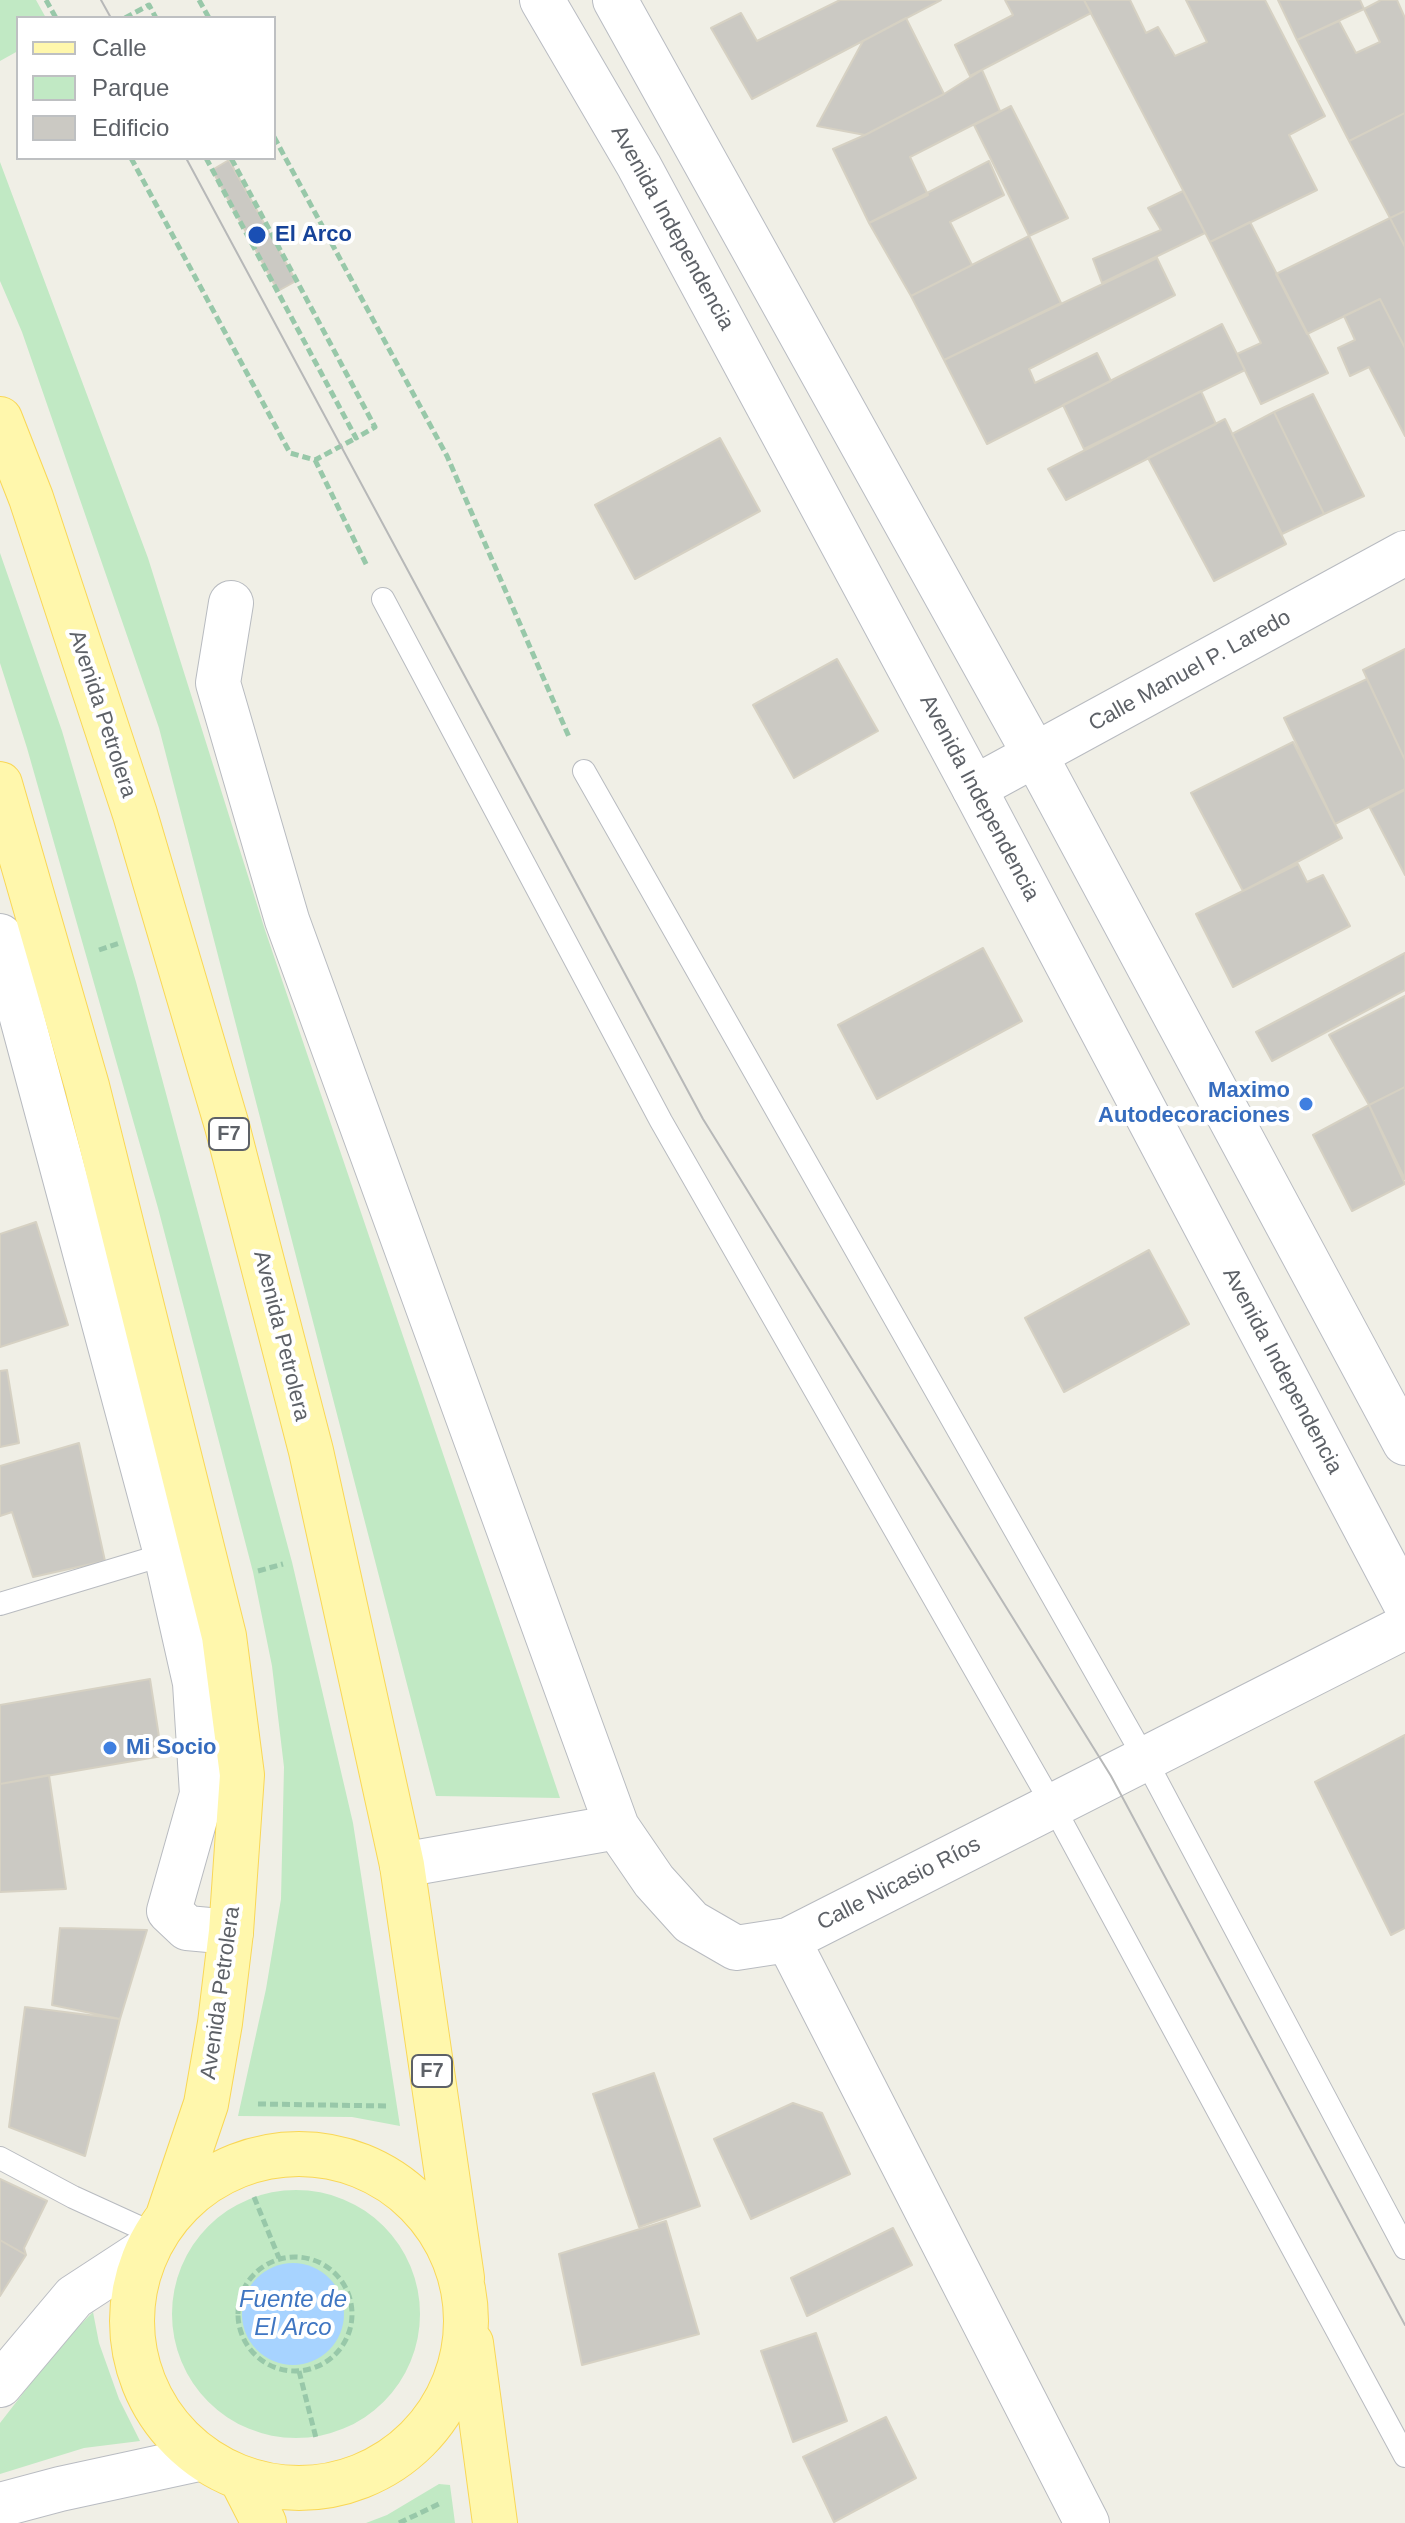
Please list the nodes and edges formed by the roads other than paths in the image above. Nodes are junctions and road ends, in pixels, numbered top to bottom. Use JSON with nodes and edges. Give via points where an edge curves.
{"nodes":[{"id":1,"x":542,"y":0,"type":"edge"},
{"id":2,"x":615,"y":0,"type":"edge"},
{"id":3,"x":0,"y":419,"type":"edge"},
{"id":4,"x":1405,"y":553,"type":"edge"},
{"id":5,"x":383,"y":599,"type":"road end"},
{"id":6,"x":231,"y":603,"type":"dead end"},
{"id":7,"x":1035,"y":755,"type":"junction"},
{"id":8,"x":584,"y":771,"type":"road end"},
{"id":9,"x":0,"y":784,"type":"edge"},
{"id":10,"x":974,"y":788,"type":"junction"},
{"id":11,"x":4,"y":962,"type":"edge"},
{"id":12,"x":1405,"y":1443,"type":"edge"},
{"id":13,"x":166,"y":1554,"type":"junction"},
{"id":14,"x":1405,"y":1603,"type":"edge"},
{"id":15,"x":0,"y":1604,"type":"edge"},
{"id":16,"x":1405,"y":1627,"type":"edge"},
{"id":17,"x":1145,"y":1759,"type":"junction"},
{"id":18,"x":1053,"y":1806,"type":"junction"},
{"id":19,"x":617,"y":1827,"type":"junction"},
{"id":20,"x":402,"y":1865,"type":"junction"},
{"id":21,"x":231,"y":1932,"type":"junction"},
{"id":22,"x":788,"y":1940,"type":"junction"},
{"id":23,"x":0,"y":2158,"type":"edge"},
{"id":24,"x":155,"y":2234,"type":"junction"},
{"id":25,"x":1405,"y":2248,"type":"edge"},
{"id":26,"x":464,"y":2296,"type":"junction"},
{"id":27,"x":0,"y":2385,"type":"edge"},
{"id":28,"x":1405,"y":2456,"type":"edge"},
{"id":29,"x":222,"y":2468,"type":"junction"},
{"id":30,"x":0,"y":2505,"type":"edge"},
{"id":31,"x":264,"y":2523,"type":"edge"},
{"id":32,"x":495,"y":2523,"type":"edge"},
{"id":33,"x":1087,"y":2523,"type":"edge"}],
"edges":[{"from":1,"to":10,"type":"street","name":"Avenida Independencia","via":[[639,166]]},
{"from":2,"to":7,"type":"street"},
{"from":3,"to":20,"type":"main road","name":"Avenida Petrolera","number":"F7","via":[[130,799],[227,1126],[311,1451]]},
{"from":4,"to":7,"type":"street","name":"Calle Manuel P. Laredo"},
{"from":5,"to":18,"type":"lane","via":[[661,1121]]},
{"from":6,"to":19,"type":"street","name":"Calle Nicasio Ríos","via":[[218,683],[287,920]]},
{"from":7,"to":10,"type":"street","name":"Calle Manuel P. Laredo"},
{"from":7,"to":12,"type":"street"},
{"from":8,"to":17,"type":"lane"},
{"from":9,"to":21,"type":"main road","name":"Avenida Petrolera","via":[[87,1086],[224,1636],[242,1775]]},
{"from":10,"to":14,"type":"street","name":"Avenida Independencia"},
{"from":11,"to":13,"type":"street"},
{"from":13,"to":15,"type":"lane"},
{"from":13,"to":21,"type":"street","via":[[195,1683],[202,1794],[169,1911],[187,1928]]},
{"from":16,"to":17,"type":"street","name":"Calle Nicasio Ríos"},
{"from":17,"to":18,"type":"street","name":"Calle Nicasio Ríos"},
{"from":17,"to":25,"type":"lane"},
{"from":18,"to":22,"type":"street","name":"Calle Nicasio Ríos"},
{"from":18,"to":28,"type":"lane"},
{"from":19,"to":20,"type":"street"},
{"from":19,"to":22,"type":"street","name":"Calle Nicasio Ríos","via":[[691,1922],[736,1948]]},
{"from":20,"to":26,"type":"main road","name":"Avenida Petrolera","number":"F7"},
{"from":21,"to":24,"type":"main road","name":"Avenida Petrolera","via":[[206,2104]]},
{"from":22,"to":33,"type":"street"},
{"from":23,"to":24,"type":"lane"},
{"from":24,"to":26,"type":"main road","number":"F7","via":[[192,2193],[235,2167],[263,2157],[312,2154],[360,2164],[418,2202],[442,2233]]},
{"from":24,"to":27,"type":"street","via":[[74,2297]]},
{"from":24,"to":29,"type":"main road","name":"Avenida Petrolera","via":[[132,2307],[138,2368],[166,2423]]},
{"from":26,"to":29,"type":"main road","number":"F7","via":[[461,2364],[448,2397],[429,2427],[391,2461],[318,2487],[289,2488]]},
{"from":26,"to":32,"type":"main road","name":"Avenida Petrolera","number":"F7"},
{"from":29,"to":30,"type":"street","via":[[60,2489]]},
{"from":29,"to":31,"type":"main road"}]}
